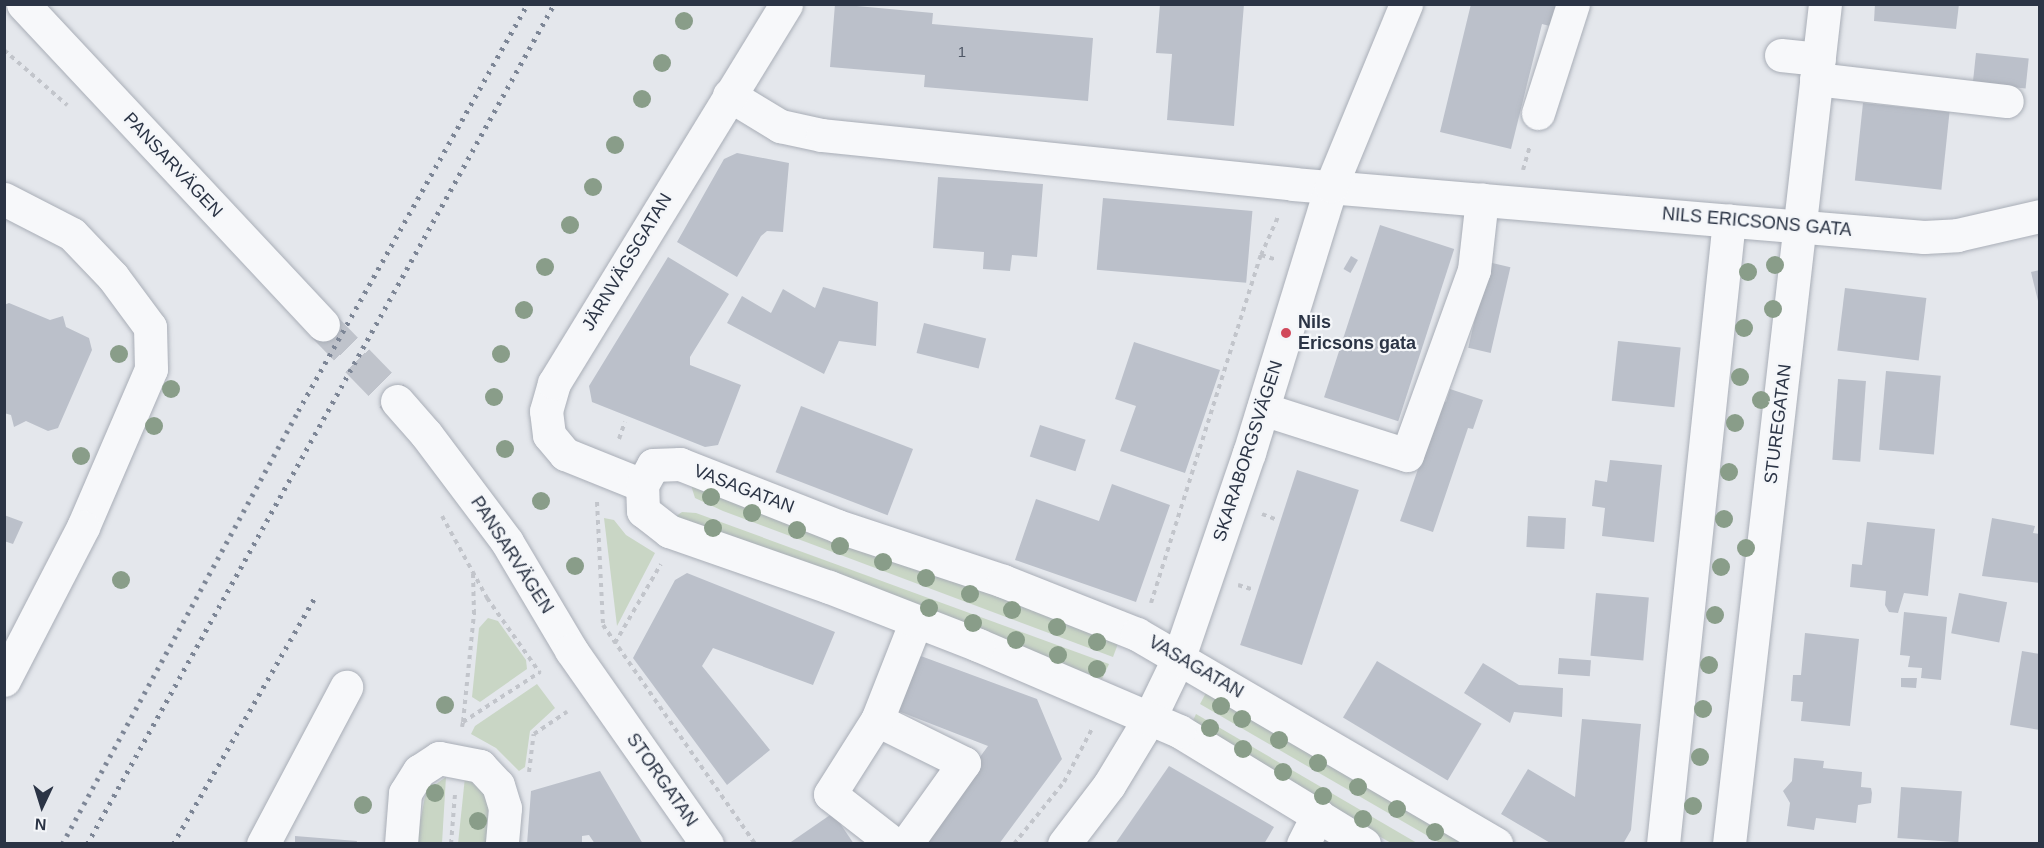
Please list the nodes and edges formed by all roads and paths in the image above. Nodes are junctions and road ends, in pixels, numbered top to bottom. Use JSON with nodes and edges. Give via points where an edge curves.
{"nodes":[{"id":1,"x":786,"y":4,"type":"edge"},
{"id":2,"x":1406,"y":4,"type":"edge"},
{"id":3,"x":1573,"y":4,"type":"edge"},
{"id":4,"x":1824,"y":4,"type":"edge"},
{"id":5,"x":39,"y":10,"type":"edge"},
{"id":6,"x":1781,"y":55,"type":"dead end"},
{"id":7,"x":1818,"y":69,"type":"junction"},
{"id":8,"x":729,"y":95,"type":"junction"},
{"id":9,"x":2007,"y":101,"type":"dead end"},
{"id":10,"x":1538,"y":113,"type":"dead end"},
{"id":11,"x":1293,"y":184,"type":"junction"},
{"id":12,"x":1331,"y":186,"type":"junction"},
{"id":13,"x":4,"y":199,"type":"edge"},
{"id":14,"x":1482,"y":199,"type":"junction"},
{"id":15,"x":2040,"y":216,"type":"edge"},
{"id":16,"x":1729,"y":220,"type":"junction"},
{"id":17,"x":1801,"y":224,"type":"junction"},
{"id":18,"x":323,"y":325,"type":"tunnel mouth"},
{"id":19,"x":397,"y":401,"type":"tunnel mouth"},
{"id":20,"x":1263,"y":409,"type":"junction"},
{"id":21,"x":625,"y":422,"type":"dead end"},
{"id":22,"x":615,"y":451,"type":"dead end"},
{"id":23,"x":642,"y":484,"type":"junction"},
{"id":24,"x":600,"y":492,"type":"dead end"},
{"id":25,"x":440,"y":512,"type":"dead end"},
{"id":26,"x":1261,"y":514,"type":"dead end"},
{"id":27,"x":1278,"y":520,"type":"dead end"},
{"id":28,"x":666,"y":555,"type":"dead end"},
{"id":29,"x":473,"y":572,"type":"junction"},
{"id":30,"x":1238,"y":585,"type":"dead end"},
{"id":31,"x":1254,"y":590,"type":"dead end"},
{"id":32,"x":1146,"y":615,"type":"dead end"},
{"id":33,"x":916,"y":621,"type":"junction"},
{"id":34,"x":614,"y":644,"type":"junction"},
{"id":35,"x":1179,"y":657,"type":"junction"},
{"id":36,"x":4,"y":680,"type":"edge"},
{"id":37,"x":346,"y":687,"type":"dead end"},
{"id":38,"x":567,"y":712,"type":"dead end"},
{"id":39,"x":617,"y":717,"type":"joint"},
{"id":40,"x":1149,"y":719,"type":"junction"},
{"id":41,"x":877,"y":720,"type":"junction"},
{"id":42,"x":463,"y":722,"type":"junction"},
{"id":43,"x":1096,"y":722,"type":"dead end"},
{"id":44,"x":461,"y":731,"type":"dead end"},
{"id":45,"x":528,"y":778,"type":"dead end"},
{"id":46,"x":456,"y":785,"type":"dead end"},
{"id":47,"x":1311,"y":829,"type":"edge"},
{"id":48,"x":263,"y":843,"type":"edge"},
{"id":49,"x":400,"y":843,"type":"edge"},
{"id":50,"x":451,"y":843,"type":"edge"},
{"id":51,"x":502,"y":843,"type":"edge"},
{"id":52,"x":707,"y":843,"type":"edge"},
{"id":53,"x":755,"y":843,"type":"edge"},
{"id":54,"x":894,"y":843,"type":"edge"},
{"id":55,"x":906,"y":843,"type":"edge"},
{"id":56,"x":1014,"y":843,"type":"edge"},
{"id":57,"x":1064,"y":843,"type":"edge"},
{"id":58,"x":1364,"y":843,"type":"edge"},
{"id":59,"x":1496,"y":843,"type":"edge"},
{"id":60,"x":1663,"y":843,"type":"edge"},
{"id":61,"x":1729,"y":843,"type":"edge"}],
"edges":[{"from":1,"to":8,"type":"street","name":"JÄRNVÄGSGATAN"},
{"from":2,"to":12,"type":"street","name":"SKARABORGSVÄGEN"},
{"from":3,"to":10,"type":"street"},
{"from":4,"to":7,"type":"street","name":"STUREGATAN"},
{"from":5,"to":18,"type":"street","name":"PANSARVÄGEN"},
{"from":6,"to":7,"type":"street"},
{"from":7,"to":9,"type":"street"},
{"from":7,"to":17,"type":"street","name":"STUREGATAN"},
{"from":8,"to":11,"type":"street","name":"NILS ERICSONS GATA","via":[[780,126],[822,135]]},
{"from":8,"to":23,"type":"street","name":"JÄRNVÄGSGATAN","via":[[554,383],[546,411],[549,435],[565,454]]},
{"from":11,"to":12,"type":"street","name":"NILS ERICSONS GATA"},
{"from":11,"to":32,"type":"path","via":[[1261,255]]},
{"from":12,"to":14,"type":"street","name":"NILS ERICSONS GATA"},
{"from":12,"to":20,"type":"street","name":"SKARABORGSVÄGEN"},
{"from":13,"to":36,"type":"street","via":[[72,234],[113,277],[150,327],[151,369],[83,527]]},
{"from":14,"to":16,"type":"street","name":"NILS ERICSONS GATA"},
{"from":14,"to":20,"type":"street","via":[[1474,270],[1407,455]]},
{"from":15,"to":17,"type":"street","name":"NILS ERICSONS GATA","via":[[1957,235],[1924,237]]},
{"from":16,"to":17,"type":"street","name":"NILS ERICSONS GATA"},
{"from":16,"to":60,"type":"street"},
{"from":17,"to":61,"type":"street","name":"STUREGATAN"},
{"from":19,"to":39,"type":"street","name":"PANSARVÄGEN","via":[[507,542],[571,650]]},
{"from":20,"to":35,"type":"street","name":"SKARABORGSVÄGEN"},
{"from":21,"to":22,"type":"path"},
{"from":23,"to":33,"type":"street","via":[[643,511],[669,531]]},
{"from":23,"to":35,"type":"street","name":"VASAGATAN","via":[[653,465],[680,464],[837,525],[1003,580],[1137,634]]},
{"from":24,"to":34,"type":"path","via":[[597,502],[603,625]]},
{"from":25,"to":29,"type":"path"},
{"from":26,"to":27,"type":"path"},
{"from":28,"to":34,"type":"path"},
{"from":29,"to":42,"type":"path","via":[[474,614]]},
{"from":29,"to":42,"type":"path","via":[[540,672]]},
{"from":30,"to":31,"type":"path"},
{"from":33,"to":40,"type":"street"},
{"from":33,"to":41,"type":"street"},
{"from":34,"to":53,"type":"path"},
{"from":35,"to":40,"type":"street","name":"SKARABORGSVÄGEN"},
{"from":35,"to":59,"type":"street","name":"VASAGATAN"},
{"from":37,"to":48,"type":"street"},
{"from":38,"to":45,"type":"path","via":[[534,734]]},
{"from":39,"to":52,"type":"street","name":"STORGATAN"},
{"from":40,"to":47,"type":"street","via":[[1179,732]]},
{"from":40,"to":57,"type":"street","name":"SKARABORGSVÄGEN","via":[[1109,785]]},
{"from":41,"to":54,"type":"street","via":[[830,794]]},
{"from":41,"to":55,"type":"street","via":[[964,763]]},
{"from":42,"to":44,"type":"path"},
{"from":43,"to":56,"type":"path","via":[[1064,782]]},
{"from":46,"to":50,"type":"path"},
{"from":47,"to":58,"type":"street"},
{"from":49,"to":51,"type":"street","via":[[405,793],[419,771],[439,758],[480,766],[498,785],[505,808]]}]}
